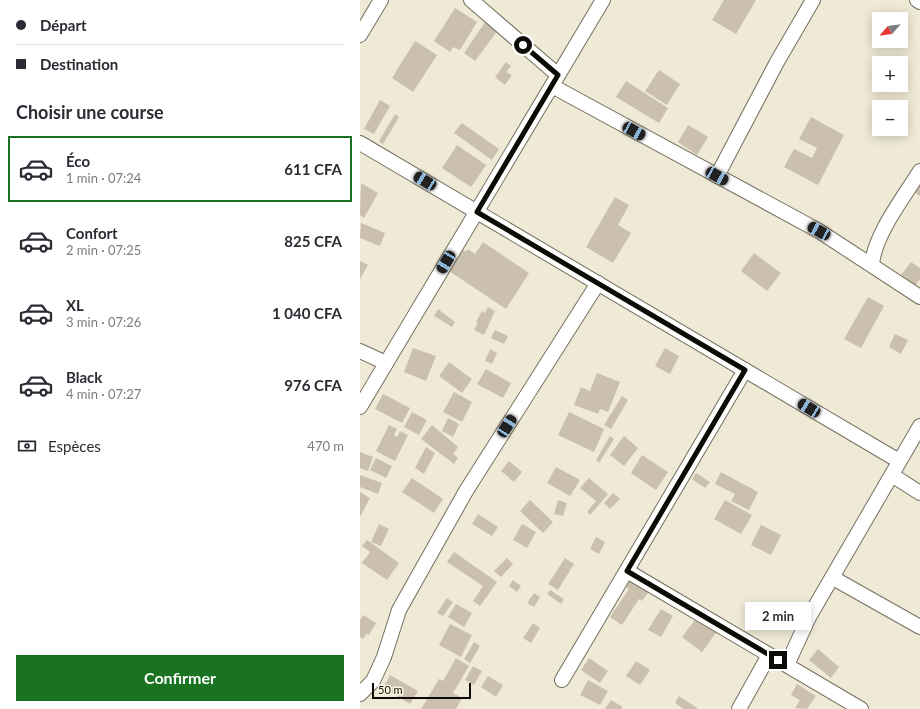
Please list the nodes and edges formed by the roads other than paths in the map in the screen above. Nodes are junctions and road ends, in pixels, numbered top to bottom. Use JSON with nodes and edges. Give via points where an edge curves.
{"nodes":[{"id":1,"x":381,"y":0,"type":"edge"},
{"id":2,"x":603,"y":0,"type":"edge"},
{"id":3,"x":814,"y":0,"type":"edge"},
{"id":4,"x":917,"y":0,"type":"edge"},
{"id":5,"x":476,"y":2,"type":"edge"},
{"id":6,"x":920,"y":2,"type":"edge"},
{"id":7,"x":360,"y":35,"type":"edge"},
{"id":8,"x":555,"y":81,"type":"junction"},
{"id":9,"x":360,"y":143,"type":"edge"},
{"id":10,"x":920,"y":171,"type":"edge"},
{"id":11,"x":717,"y":176,"type":"junction"},
{"id":12,"x":477,"y":212,"type":"junction"},
{"id":13,"x":872,"y":265,"type":"junction"},
{"id":14,"x":598,"y":283,"type":"junction"},
{"id":15,"x":920,"y":297,"type":"edge"},
{"id":16,"x":360,"y":351,"type":"edge"},
{"id":17,"x":386,"y":363,"type":"junction"},
{"id":18,"x":745,"y":370,"type":"junction"},
{"id":19,"x":360,"y":407,"type":"edge"},
{"id":20,"x":920,"y":426,"type":"edge"},
{"id":21,"x":899,"y":461,"type":"junction"},
{"id":22,"x":892,"y":475,"type":"junction"},
{"id":23,"x":920,"y":493,"type":"edge"},
{"id":24,"x":627,"y":571,"type":"junction"},
{"id":25,"x":833,"y":578,"type":"junction"},
{"id":26,"x":920,"y":627,"type":"edge"},
{"id":27,"x":769,"y":655,"type":"junction"},
{"id":28,"x":787,"y":665,"type":"junction"},
{"id":29,"x":562,"y":680,"type":"dead end"},
{"id":30,"x":360,"y":694,"type":"edge"},
{"id":31,"x":739,"y":709,"type":"edge"},
{"id":32,"x":861,"y":709,"type":"edge"}],
"edges":[{"from":1,"to":7,"type":"street"},
{"from":2,"to":8,"type":"street"},
{"from":3,"to":11,"type":"street","via":[[777,62]]},
{"from":4,"to":6,"type":"street"},
{"from":5,"to":8,"type":"street"},
{"from":8,"to":11,"type":"street"},
{"from":8,"to":12,"type":"street"},
{"from":9,"to":12,"type":"street"},
{"from":10,"to":13,"type":"street","via":[[877,241]]},
{"from":11,"to":13,"type":"street","via":[[819,231]]},
{"from":12,"to":14,"type":"street"},
{"from":12,"to":17,"type":"street"},
{"from":13,"to":15,"type":"street"},
{"from":14,"to":18,"type":"street"},
{"from":14,"to":30,"type":"street","via":[[466,491],[399,610],[384,657],[372,681]]},
{"from":16,"to":17,"type":"street"},
{"from":17,"to":19,"type":"street"},
{"from":18,"to":21,"type":"street"},
{"from":18,"to":24,"type":"street"},
{"from":20,"to":21,"type":"street"},
{"from":21,"to":22,"type":"street"},
{"from":22,"to":23,"type":"street"},
{"from":22,"to":25,"type":"street"},
{"from":24,"to":27,"type":"street"},
{"from":24,"to":29,"type":"street"},
{"from":25,"to":26,"type":"street"},
{"from":25,"to":28,"type":"street","via":[[809,617]]},
{"from":27,"to":28,"type":"street"},
{"from":27,"to":31,"type":"street"},
{"from":28,"to":32,"type":"street"}]}
